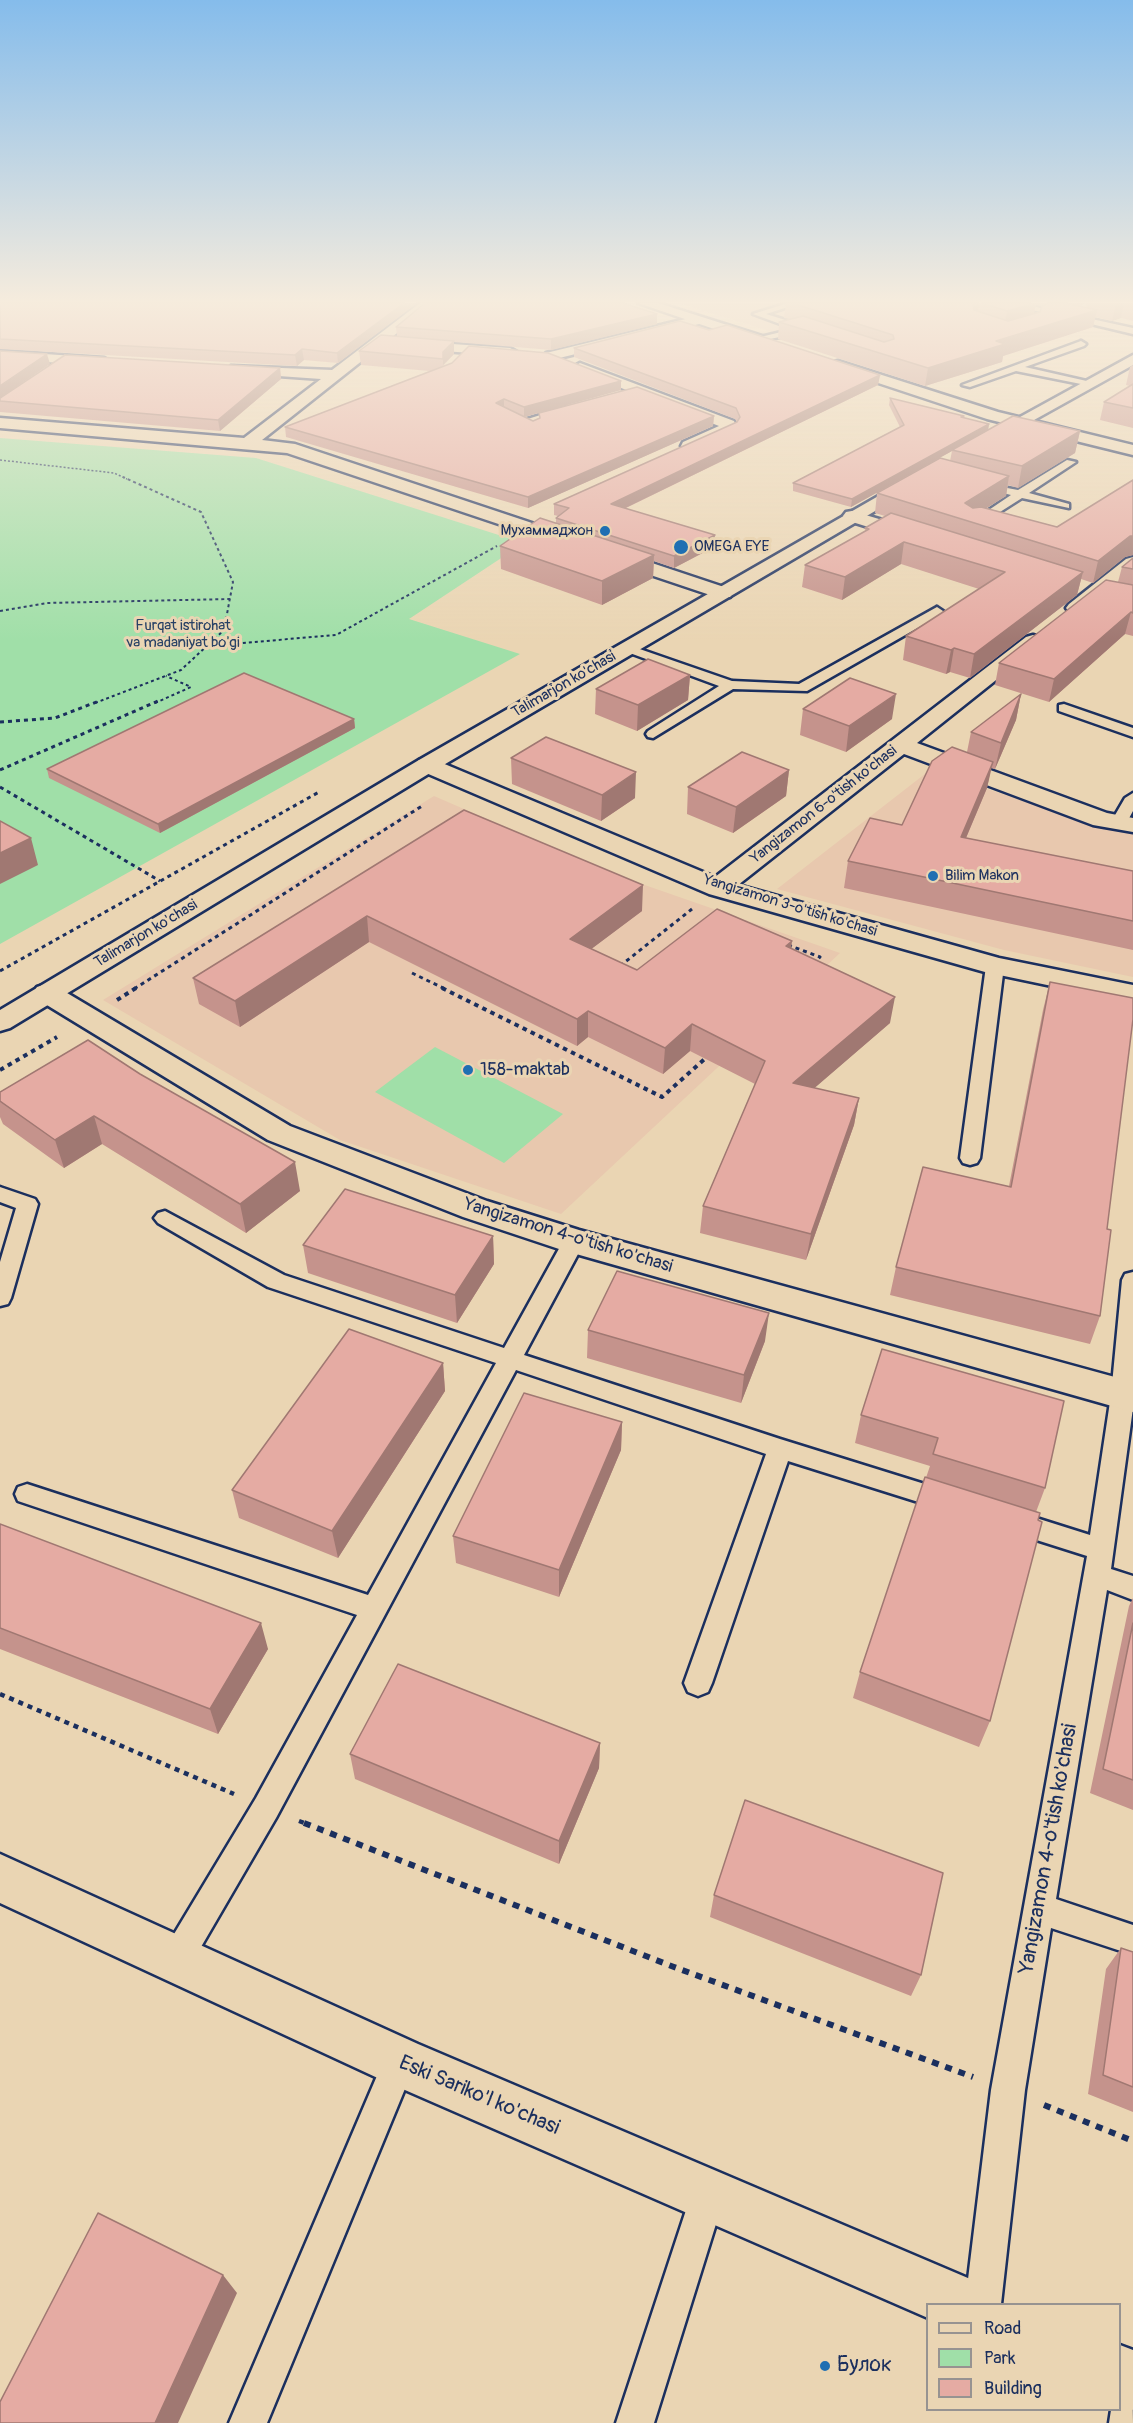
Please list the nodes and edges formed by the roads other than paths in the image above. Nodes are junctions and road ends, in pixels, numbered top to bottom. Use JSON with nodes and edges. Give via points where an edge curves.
{"nodes":[{"id":1,"x":283,"y":416,"type":"edge"},
{"id":2,"x":536,"y":416,"type":"edge"},
{"id":3,"x":708,"y":416,"type":"edge"},
{"id":4,"x":1000,"y":416,"type":"edge"},
{"id":5,"x":1030,"y":416,"type":"edge"},
{"id":6,"x":1019,"y":422,"type":"junction"},
{"id":7,"x":0,"y":423,"type":"edge"},
{"id":8,"x":540,"y":428,"type":"edge"},
{"id":9,"x":999,"y":433,"type":"edge"},
{"id":10,"x":248,"y":443,"type":"junction"},
{"id":11,"x":1133,"y":450,"type":"edge"},
{"id":12,"x":676,"y":452,"type":"edge"},
{"id":13,"x":1071,"y":462,"type":"edge"},
{"id":14,"x":929,"y":472,"type":"edge"},
{"id":15,"x":963,"y":480,"type":"edge"},
{"id":16,"x":1020,"y":494,"type":"junction"},
{"id":17,"x":1065,"y":506,"type":"dead end"},
{"id":18,"x":538,"y":513,"type":"dead end"},
{"id":19,"x":852,"y":516,"type":"junction"},
{"id":20,"x":517,"y":522,"type":"junction"},
{"id":21,"x":974,"y":524,"type":"edge"},
{"id":22,"x":930,"y":540,"type":"edge"},
{"id":23,"x":1133,"y":563,"type":"edge"},
{"id":24,"x":1075,"y":585,"type":"edge"},
{"id":25,"x":1097,"y":592,"type":"junction"},
{"id":26,"x":723,"y":593,"type":"junction"},
{"id":27,"x":1124,"y":598,"type":"edge"},
{"id":28,"x":937,"y":611,"type":"dead end"},
{"id":29,"x":626,"y":649,"type":"junction"},
{"id":30,"x":730,"y":685,"type":"junction"},
{"id":31,"x":1064,"y":708,"type":"dead end"},
{"id":32,"x":1133,"y":733,"type":"edge"},
{"id":33,"x":653,"y":734,"type":"dead end"},
{"id":34,"x":902,"y":745,"type":"junction"},
{"id":35,"x":427,"y":765,"type":"junction"},
{"id":36,"x":1133,"y":798,"type":"edge"},
{"id":37,"x":1126,"y":824,"type":"edge"},
{"id":38,"x":718,"y":888,"type":"junction"},
{"id":39,"x":995,"y":966,"type":"junction"},
{"id":40,"x":47,"y":993,"type":"junction"},
{"id":41,"x":1133,"y":994,"type":"edge"},
{"id":42,"x":0,"y":1022,"type":"edge"},
{"id":43,"x":970,"y":1158,"type":"dead end"},
{"id":44,"x":0,"y":1194,"type":"edge"},
{"id":45,"x":165,"y":1218,"type":"dead end"},
{"id":46,"x":574,"y":1241,"type":"junction"},
{"id":47,"x":1133,"y":1282,"type":"edge"},
{"id":48,"x":0,"y":1298,"type":"edge"},
{"id":49,"x":512,"y":1358,"type":"junction"},
{"id":50,"x":1128,"y":1396,"type":"edge"},
{"id":51,"x":780,"y":1449,"type":"junction"},
{"id":52,"x":27,"y":1494,"type":"dead end"},
{"id":53,"x":1099,"y":1562,"type":"junction"},
{"id":54,"x":1133,"y":1588,"type":"edge"},
{"id":55,"x":374,"y":1609,"type":"junction"},
{"id":56,"x":698,"y":1683,"type":"dead end"},
{"id":57,"x":0,"y":1878,"type":"edge"},
{"id":58,"x":1039,"y":1908,"type":"junction"},
{"id":59,"x":1133,"y":1940,"type":"edge"},
{"id":60,"x":176,"y":1960,"type":"junction"},
{"id":61,"x":400,"y":2062,"type":"junction"},
{"id":62,"x":708,"y":2195,"type":"junction"},
{"id":63,"x":960,"y":2303,"type":"edge"},
{"id":64,"x":983,"y":2303,"type":"edge"},
{"id":65,"x":248,"y":2423,"type":"edge"},
{"id":66,"x":634,"y":2423,"type":"edge"}],
"edges":[{"from":1,"to":10,"type":"street"},
{"from":2,"to":8,"type":"lane","via":[[518,420]]},
{"from":3,"to":12,"type":"street","via":[[729,428]]},
{"from":4,"to":6,"type":"street"},
{"from":5,"to":6,"type":"street"},
{"from":6,"to":9,"type":"street"},
{"from":6,"to":11,"type":"street"},
{"from":7,"to":10,"type":"street"},
{"from":10,"to":20,"type":"street","via":[[289,448]]},
{"from":13,"to":16,"type":"lane"},
{"from":14,"to":19,"type":"street","name":"Talimarjon ko'chasi"},
{"from":15,"to":16,"type":"lane"},
{"from":16,"to":17,"type":"lane"},
{"from":16,"to":21,"type":"lane"},
{"from":18,"to":20,"type":"street"},
{"from":19,"to":22,"type":"street"},
{"from":19,"to":26,"type":"street","name":"Talimarjon ko'chasi"},
{"from":20,"to":26,"type":"street"},
{"from":23,"to":25,"type":"street","name":"Yangizamon 6-o'tish ko'chasi"},
{"from":24,"to":25,"type":"street"},
{"from":25,"to":27,"type":"street"},
{"from":25,"to":34,"type":"street","name":"Yangizamon 6-o'tish ko'chasi"},
{"from":26,"to":29,"type":"street","name":"Talimarjon ko'chasi"},
{"from":28,"to":30,"type":"lane","via":[[802,688]]},
{"from":29,"to":30,"type":"lane"},
{"from":29,"to":35,"type":"street","name":"Talimarjon ko'chasi"},
{"from":30,"to":33,"type":"lane"},
{"from":31,"to":32,"type":"lane"},
{"from":34,"to":37,"type":"street","name":"Yangizamon 6-o'tish ko'chasi","via":[[1102,820]]},
{"from":34,"to":38,"type":"street","name":"Yangizamon 6-o'tish ko'chasi"},
{"from":35,"to":38,"type":"street","name":"Yangizamon 3-o'tish ko'chasi"},
{"from":35,"to":40,"type":"street","name":"Talimarjon ko'chasi"},
{"from":36,"to":37,"type":"lane"},
{"from":38,"to":39,"type":"street","name":"Yangizamon 3-o'tish ko'chasi"},
{"from":39,"to":41,"type":"street","name":"Yangizamon 3-o'tish ko'chasi"},
{"from":39,"to":43,"type":"lane"},
{"from":40,"to":42,"type":"street","name":"Talimarjon ko'chasi"},
{"from":40,"to":46,"type":"street","name":"Yangizamon 4-o'tish ko'chasi","via":[[279,1133],[475,1209]]},
{"from":44,"to":48,"type":"lane","via":[[28,1204]]},
{"from":45,"to":49,"type":"lane","via":[[276,1281]]},
{"from":46,"to":49,"type":"lane"},
{"from":46,"to":50,"type":"street","name":"Yangizamon 4-o'tish ko'chasi"},
{"from":47,"to":50,"type":"lane","name":"Yangizamon 4-o'tish ko'chasi"},
{"from":49,"to":51,"type":"lane"},
{"from":49,"to":55,"type":"lane"},
{"from":50,"to":53,"type":"lane","name":"Yangizamon 4-o'tish ko'chasi"},
{"from":51,"to":53,"type":"lane","via":[[979,1511]]},
{"from":51,"to":56,"type":"lane"},
{"from":52,"to":55,"type":"lane"},
{"from":53,"to":54,"type":"lane"},
{"from":53,"to":58,"type":"lane","name":"Yangizamon 4-o'tish ko'chasi"},
{"from":55,"to":60,"type":"lane","via":[[266,1809]]},
{"from":57,"to":60,"type":"street","name":"Eski Sariko'l ko'chasi"},
{"from":58,"to":59,"type":"lane"},
{"from":58,"to":64,"type":"lane","name":"Yangizamon 4-o'tish ko'chasi","via":[[1008,2090]]},
{"from":60,"to":61,"type":"street","name":"Eski Sariko'l ko'chasi"},
{"from":61,"to":62,"type":"street","name":"Eski Sariko'l ko'chasi"},
{"from":61,"to":65,"type":"lane"},
{"from":62,"to":63,"type":"street","name":"Eski Sariko'l ko'chasi"},
{"from":62,"to":66,"type":"lane"}]}
